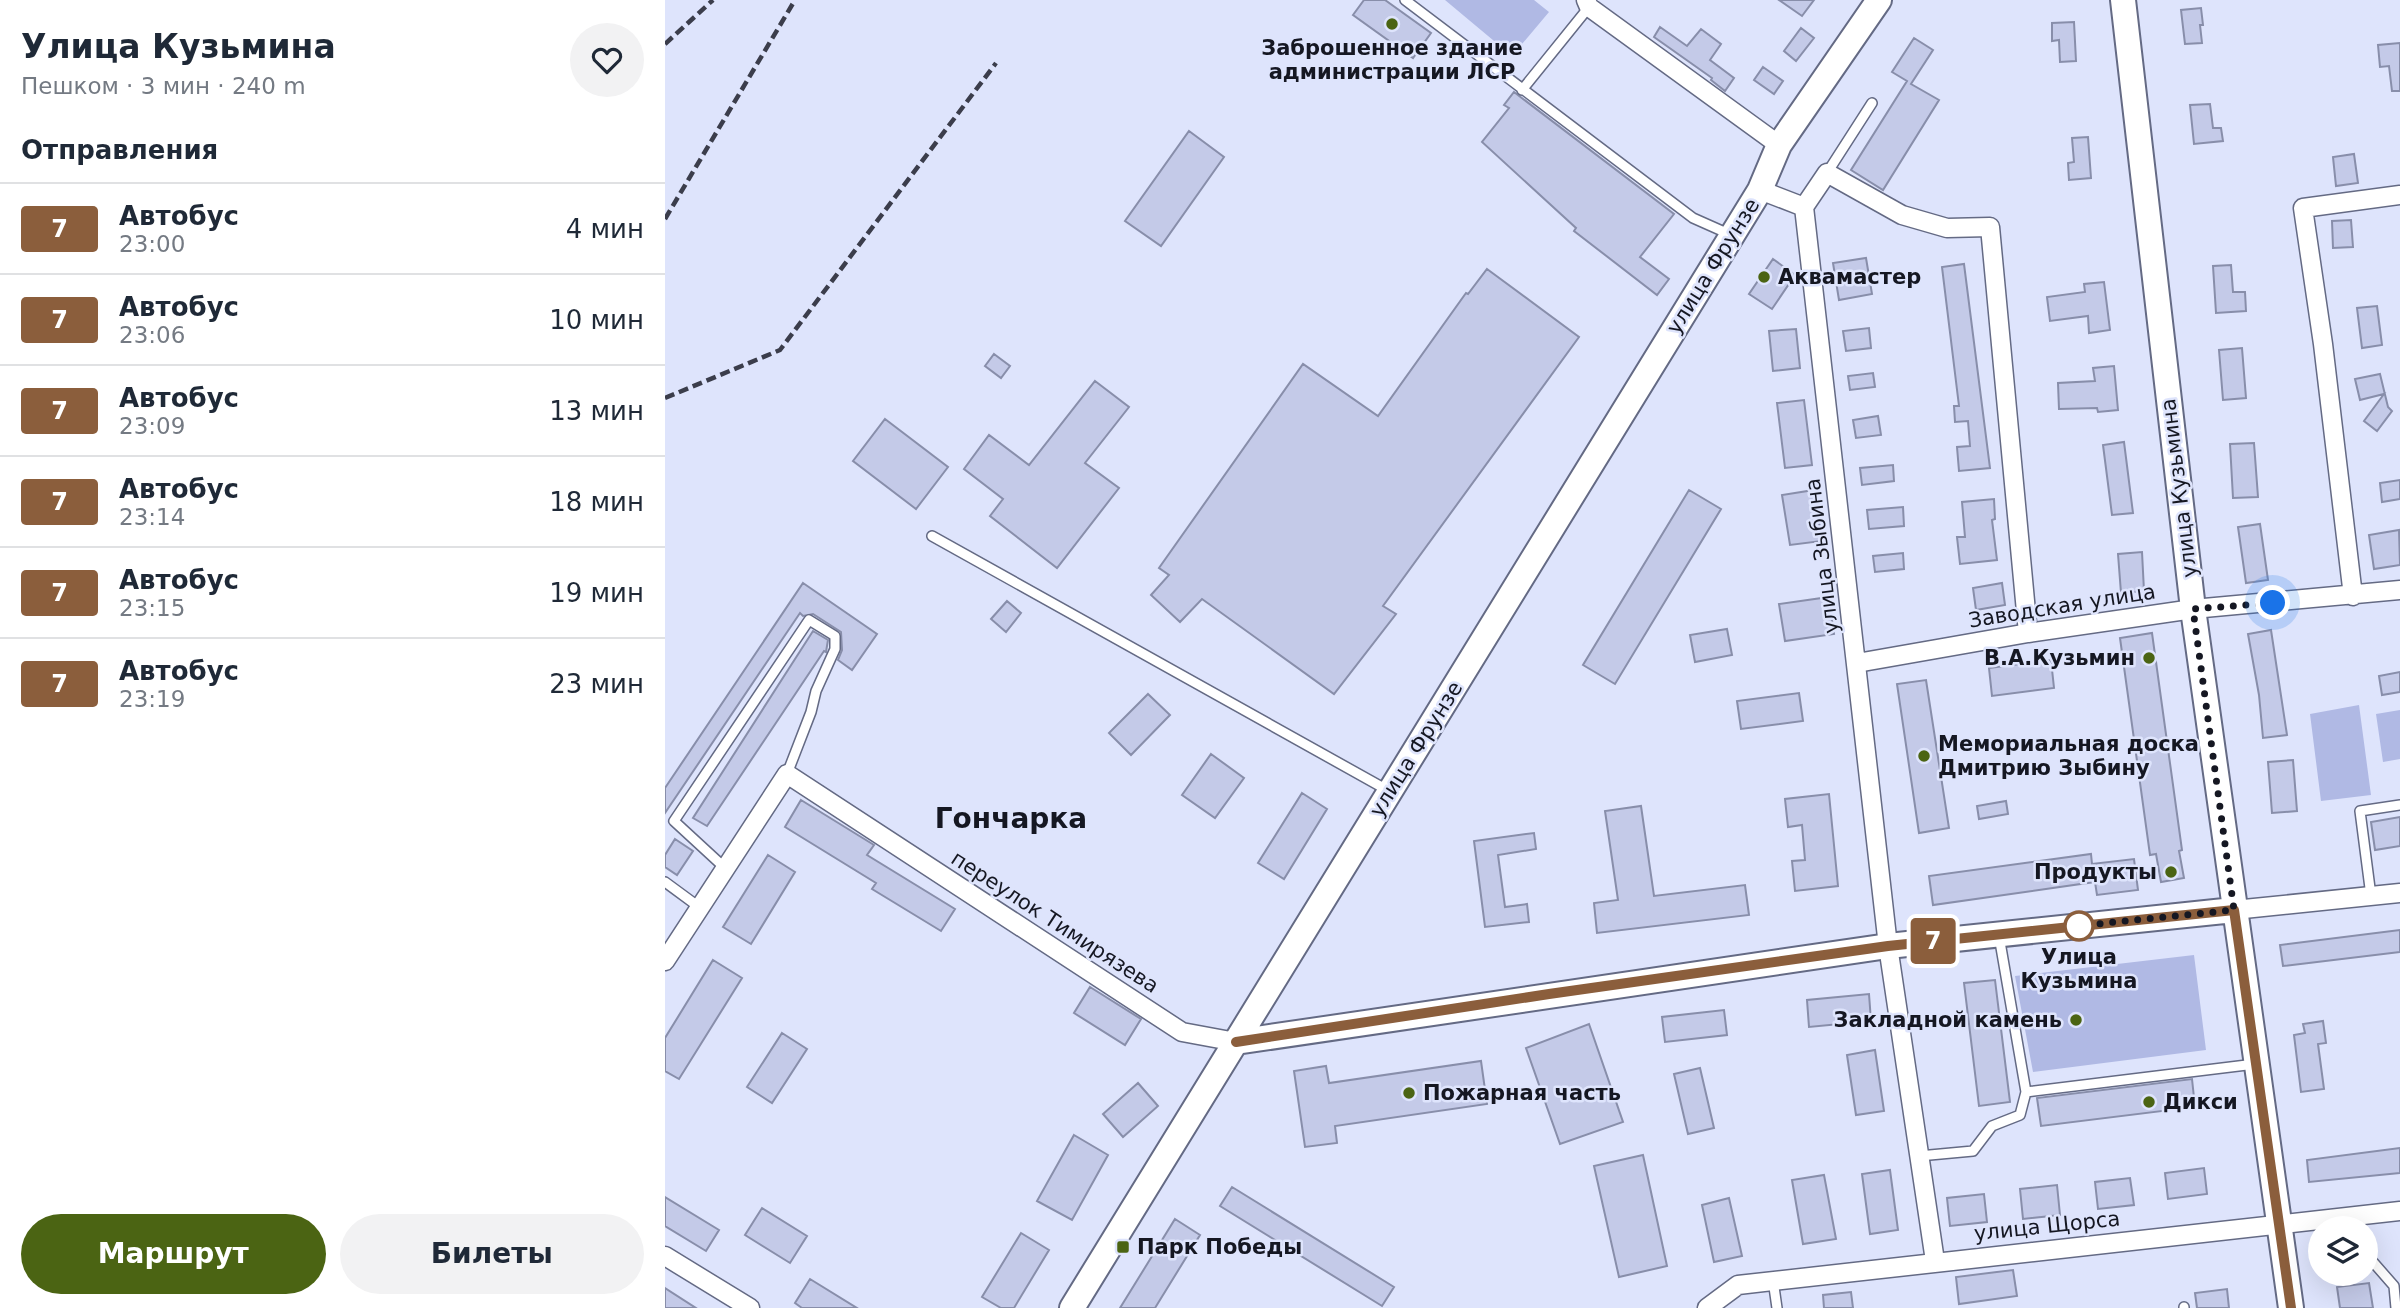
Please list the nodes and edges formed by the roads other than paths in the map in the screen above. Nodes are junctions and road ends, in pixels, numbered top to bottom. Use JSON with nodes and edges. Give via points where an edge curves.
{"nodes":[{"id":1,"x":1405,"y":0,"type":"edge"},
{"id":2,"x":1879,"y":0,"type":"edge"},
{"id":3,"x":2123,"y":0,"type":"edge"},
{"id":4,"x":1587,"y":3,"type":"edge"},
{"id":5,"x":1522,"y":90,"type":"junction"},
{"id":6,"x":1872,"y":103,"type":"dead end"},
{"id":7,"x":1779,"y":145,"type":"junction"},
{"id":8,"x":1827,"y":173,"type":"junction"},
{"id":9,"x":1761,"y":190,"type":"junction"},
{"id":10,"x":2400,"y":195,"type":"edge"},
{"id":11,"x":1804,"y":207,"type":"junction"},
{"id":12,"x":1731,"y":235,"type":"junction"},
{"id":13,"x":932,"y":536,"type":"dead end"},
{"id":14,"x":2400,"y":590,"type":"edge"},
{"id":15,"x":2353,"y":596,"type":"junction"},
{"id":16,"x":2193,"y":609,"type":"junction"},
{"id":17,"x":2028,"y":633,"type":"junction"},
{"id":18,"x":1857,"y":663,"type":"junction"},
{"id":19,"x":787,"y":774,"type":"junction"},
{"id":20,"x":1390,"y":792,"type":"junction"},
{"id":21,"x":2400,"y":805,"type":"edge"},
{"id":22,"x":725,"y":868,"type":"junction"},
{"id":23,"x":665,"y":882,"type":"edge"},
{"id":24,"x":2400,"y":893,"type":"edge"},
{"id":25,"x":2371,"y":896,"type":"junction"},
{"id":26,"x":699,"y":907,"type":"junction"},
{"id":27,"x":2234,"y":910,"type":"junction"},
{"id":28,"x":1999,"y":934,"type":"junction"},
{"id":29,"x":1888,"y":946,"type":"junction"},
{"id":30,"x":665,"y":961,"type":"edge"},
{"id":31,"x":1236,"y":1042,"type":"junction"},
{"id":32,"x":2256,"y":1064,"type":"junction"},
{"id":33,"x":2026,"y":1092,"type":"junction"},
{"id":34,"x":1919,"y":1156,"type":"junction"},
{"id":35,"x":2400,"y":1211,"type":"edge"},
{"id":36,"x":2375,"y":1216,"type":"edge"},
{"id":37,"x":2279,"y":1224,"type":"junction"},
{"id":38,"x":2308,"y":1224,"type":"edge"},
{"id":39,"x":665,"y":1256,"type":"edge"},
{"id":40,"x":1934,"y":1261,"type":"junction"},
{"id":41,"x":2378,"y":1266,"type":"edge"},
{"id":42,"x":1773,"y":1280,"type":"junction"},
{"id":43,"x":2397,"y":1286,"type":"edge"},
{"id":44,"x":750,"y":1308,"type":"edge"},
{"id":45,"x":1072,"y":1308,"type":"edge"},
{"id":46,"x":1707,"y":1308,"type":"edge"},
{"id":47,"x":1777,"y":1308,"type":"edge"},
{"id":48,"x":2291,"y":1308,"type":"edge"},
{"id":49,"x":2396,"y":1308,"type":"edge"}],
"edges":[{"from":1,"to":5,"type":"lane"},
{"from":2,"to":7,"type":"street","name":"улица Фрунзе"},
{"from":3,"to":16,"type":"street","name":"улица Кузьмина"},
{"from":4,"to":5,"type":"lane"},
{"from":4,"to":7,"type":"street"},
{"from":5,"to":12,"type":"lane","via":[[1693,218]]},
{"from":6,"to":8,"type":"lane"},
{"from":7,"to":9,"type":"street","name":"улица Фрунзе"},
{"from":8,"to":11,"type":"street"},
{"from":8,"to":17,"type":"street","via":[[1902,215],[1947,228],[1990,227]]},
{"from":9,"to":11,"type":"street"},
{"from":9,"to":12,"type":"street","name":"улица Фрунзе"},
{"from":10,"to":15,"type":"street","via":[[2303,208]]},
{"from":11,"to":18,"type":"street","name":"улица Зыбина"},
{"from":12,"to":20,"type":"street","name":"улица Фрунзе"},
{"from":13,"to":20,"type":"lane"},
{"from":14,"to":15,"type":"street","name":"Заводская улица"},
{"from":15,"to":16,"type":"street","name":"Заводская улица"},
{"from":16,"to":17,"type":"street","name":"Заводская улица"},
{"from":16,"to":27,"type":"street","name":"улица Кузьмина"},
{"from":17,"to":18,"type":"street","name":"Заводская улица"},
{"from":18,"to":29,"type":"street","name":"улица Зыбина"},
{"from":19,"to":22,"type":"street"},
{"from":19,"to":22,"type":"lane","via":[[835,649],[835,636],[809,620],[674,821]]},
{"from":19,"to":31,"type":"street","name":"переулок Тимирязева","via":[[1182,1032]]},
{"from":20,"to":31,"type":"street","name":"улица Фрунзе"},
{"from":21,"to":25,"type":"lane","via":[[2360,811]]},
{"from":22,"to":26,"type":"street"},
{"from":23,"to":26,"type":"lane"},
{"from":24,"to":25,"type":"street"},
{"from":25,"to":27,"type":"street"},
{"from":26,"to":30,"type":"street"},
{"from":27,"to":28,"type":"street"},
{"from":27,"to":32,"type":"street","name":"улица Кузьмина"},
{"from":28,"to":29,"type":"street"},
{"from":28,"to":33,"type":"lane"},
{"from":29,"to":31,"type":"street"},
{"from":29,"to":34,"type":"street","name":"улица Зыбина"},
{"from":31,"to":45,"type":"street","name":"улица Фрунзе"},
{"from":32,"to":33,"type":"lane"},
{"from":32,"to":37,"type":"street","name":"улица Кузьмина"},
{"from":33,"to":34,"type":"lane","via":[[2020,1115],[1992,1126],[1973,1151]]},
{"from":34,"to":40,"type":"street","name":"улица Зыбина"},
{"from":35,"to":36,"type":"street","name":"улица Щорса"},
{"from":37,"to":38,"type":"street","name":"улица Щорса"},
{"from":37,"to":40,"type":"street","name":"улица Щорса"},
{"from":37,"to":48,"type":"street","name":"улица Кузьмина"},
{"from":39,"to":44,"type":"street"},
{"from":40,"to":42,"type":"street","name":"улица Щорса"},
{"from":41,"to":43,"type":"lane"},
{"from":42,"to":46,"type":"street","name":"улица Щорса","via":[[1738,1285]]},
{"from":42,"to":47,"type":"lane"},
{"from":43,"to":49,"type":"lane"}]}
